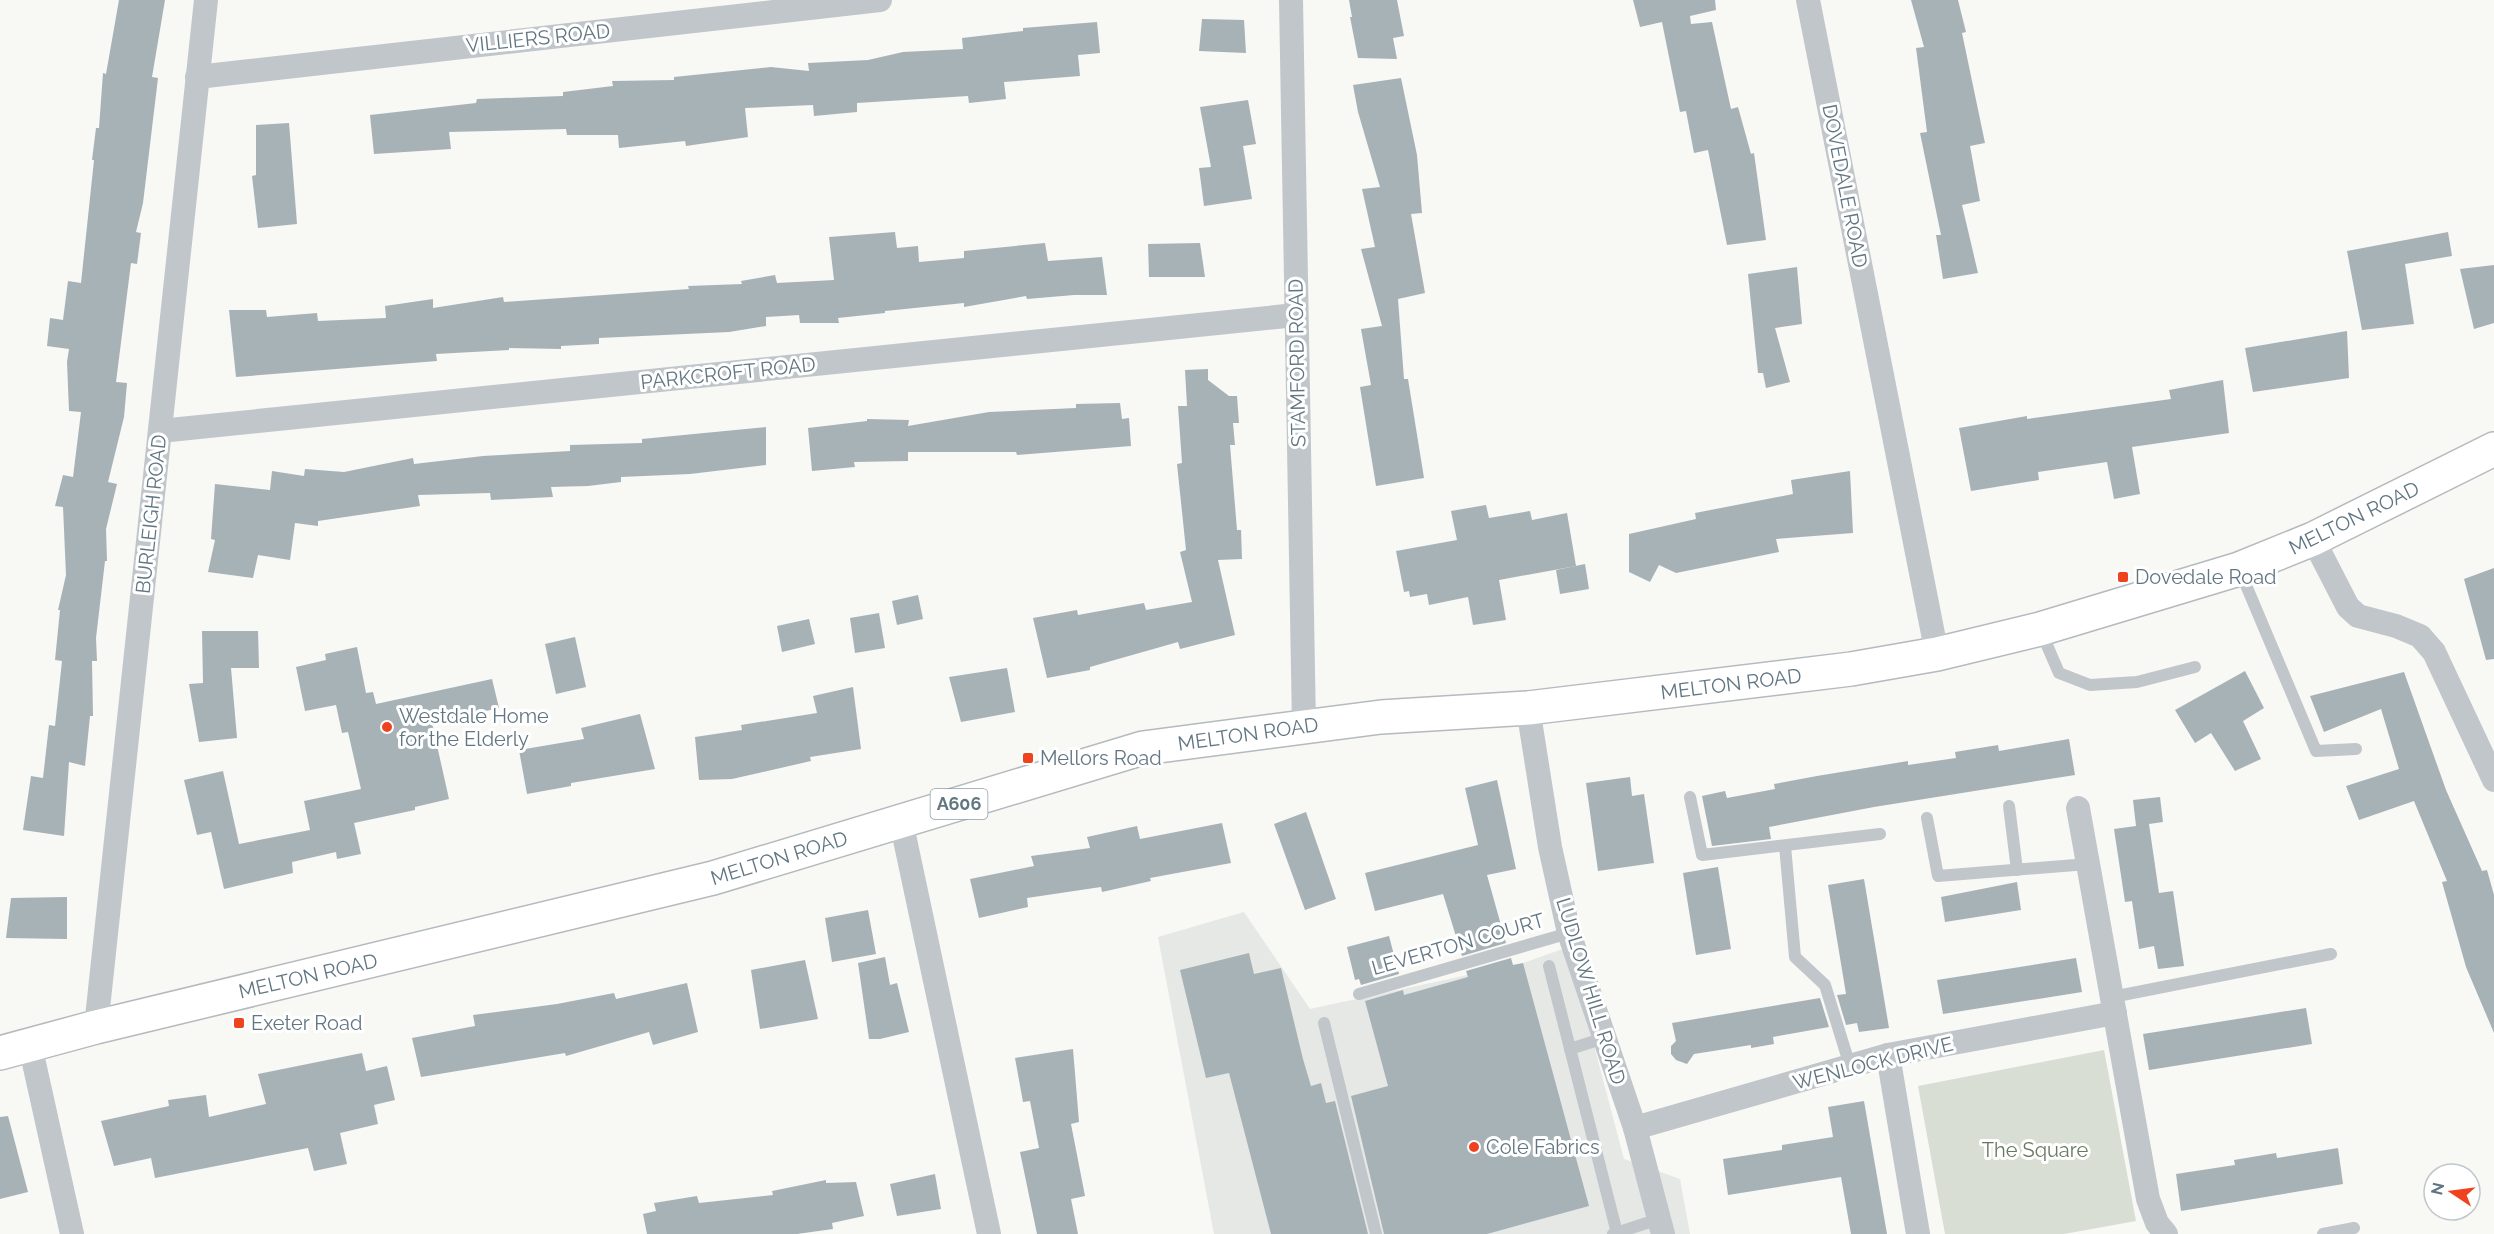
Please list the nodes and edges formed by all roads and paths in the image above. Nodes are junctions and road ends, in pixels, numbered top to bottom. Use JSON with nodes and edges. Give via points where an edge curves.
{"nodes":[{"id":1,"x":206,"y":0,"type":"edge"},
{"id":2,"x":879,"y":0,"type":"edge"},
{"id":3,"x":1291,"y":0,"type":"edge"},
{"id":4,"x":1808,"y":0,"type":"edge"},
{"id":5,"x":197,"y":77,"type":"junction"},
{"id":6,"x":1296,"y":315,"type":"junction"},
{"id":7,"x":160,"y":431,"type":"junction"},
{"id":8,"x":2494,"y":449,"type":"edge"},
{"id":9,"x":2313,"y":539,"type":"junction"},
{"id":10,"x":2239,"y":569,"type":"junction"},
{"id":11,"x":2040,"y":629,"type":"junction"},
{"id":12,"x":1937,"y":654,"type":"junction"},
{"id":13,"x":2195,"y":668,"type":"dead end"},
{"id":14,"x":1528,"y":708,"type":"junction"},
{"id":15,"x":1304,"y":726,"type":"junction"},
{"id":16,"x":2356,"y":749,"type":"dead end"},
{"id":17,"x":2494,"y":780,"type":"edge"},
{"id":18,"x":1690,"y":797,"type":"dead end"},
{"id":19,"x":2009,"y":806,"type":"dead end"},
{"id":20,"x":2078,"y":808,"type":"dead end"},
{"id":21,"x":1927,"y":818,"type":"dead end"},
{"id":22,"x":901,"y":821,"type":"junction"},
{"id":23,"x":1880,"y":834,"type":"dead end"},
{"id":24,"x":1785,"y":846,"type":"junction"},
{"id":25,"x":2088,"y":864,"type":"junction"},
{"id":26,"x":2017,"y":870,"type":"junction"},
{"id":27,"x":1569,"y":933,"type":"junction"},
{"id":28,"x":2331,"y":954,"type":"dead end"},
{"id":29,"x":1549,"y":966,"type":"dead end"},
{"id":30,"x":1359,"y":994,"type":"dead end"},
{"id":31,"x":2113,"y":1005,"type":"junction"},
{"id":32,"x":1324,"y":1023,"type":"dead end"},
{"id":33,"x":96,"y":1027,"type":"junction"},
{"id":34,"x":1604,"y":1038,"type":"junction"},
{"id":35,"x":15,"y":1049,"type":"edge"},
{"id":36,"x":1570,"y":1050,"type":"junction"},
{"id":37,"x":1888,"y":1055,"type":"junction"},
{"id":38,"x":1850,"y":1066,"type":"junction"},
{"id":39,"x":1635,"y":1128,"type":"junction"},
{"id":40,"x":1661,"y":1226,"type":"edge"},
{"id":41,"x":2354,"y":1228,"type":"dead end"},
{"id":42,"x":1615,"y":1233,"type":"edge"},
{"id":43,"x":72,"y":1234,"type":"edge"},
{"id":44,"x":989,"y":1234,"type":"edge"},
{"id":45,"x":1376,"y":1234,"type":"edge"},
{"id":46,"x":1918,"y":1234,"type":"edge"},
{"id":47,"x":2166,"y":1234,"type":"edge"},
{"id":48,"x":2323,"y":1234,"type":"edge"}],
"edges":[{"from":1,"to":5,"type":"street","name":"BURLEIGH ROAD"},
{"from":2,"to":5,"type":"street","name":"VILLIERS ROAD"},
{"from":3,"to":6,"type":"street","name":"STAMFORD ROAD"},
{"from":4,"to":12,"type":"street","name":"DOVEDALE ROAD"},
{"from":5,"to":7,"type":"street","name":"BURLEIGH ROAD"},
{"from":6,"to":7,"type":"street","name":"PARKCROFT ROAD"},
{"from":6,"to":15,"type":"street","name":"STAMFORD ROAD"},
{"from":7,"to":33,"type":"street","name":"BURLEIGH ROAD"},
{"from":8,"to":9,"type":"main road","name":"MELTON ROAD","number":"A606"},
{"from":9,"to":10,"type":"main road","name":"MELTON ROAD","number":"A606"},
{"from":9,"to":17,"type":"street","via":[[2348,607],[2358,616],[2420,636],[2434,652]]},
{"from":10,"to":11,"type":"main road","name":"MELTON ROAD","number":"A606"},
{"from":10,"to":16,"type":"lane","via":[[2316,751]]},
{"from":11,"to":12,"type":"main road","name":"MELTON ROAD","number":"A606"},
{"from":11,"to":13,"type":"lane","via":[[2059,673],[2090,685],[2137,682]]},
{"from":12,"to":14,"type":"main road","name":"MELTON ROAD","number":"A606","via":[[1851,669]]},
{"from":14,"to":15,"type":"main road","name":"MELTON ROAD","number":"A606"},
{"from":14,"to":27,"type":"street","name":"LUDLOW HILL ROAD","via":[[1550,847]]},
{"from":15,"to":22,"type":"main road","name":"MELTON ROAD","number":"A606","via":[[1143,748]]},
{"from":18,"to":24,"type":"lane","via":[[1702,855]]},
{"from":19,"to":26,"type":"lane"},
{"from":20,"to":25,"type":"street"},
{"from":21,"to":26,"type":"lane","via":[[1938,876]]},
{"from":22,"to":33,"type":"main road","name":"MELTON ROAD","number":"A606","via":[[668,890]]},
{"from":22,"to":44,"type":"street"},
{"from":23,"to":24,"type":"lane"},
{"from":24,"to":38,"type":"lane","via":[[1795,957],[1825,985]]},
{"from":25,"to":26,"type":"lane"},
{"from":25,"to":31,"type":"street"},
{"from":27,"to":30,"type":"lane","name":"LEVERTON COURT"},
{"from":27,"to":34,"type":"street","name":"LUDLOW HILL ROAD"},
{"from":28,"to":31,"type":"lane"},
{"from":29,"to":36,"type":"lane"},
{"from":31,"to":37,"type":"street","name":"WENLOCK DRIVE"},
{"from":31,"to":47,"type":"street","via":[[2148,1199]]},
{"from":32,"to":45,"type":"lane"},
{"from":33,"to":35,"type":"main road","name":"MELTON ROAD","number":"A606"},
{"from":34,"to":36,"type":"lane"},
{"from":34,"to":39,"type":"street","name":"LUDLOW HILL ROAD"},
{"from":35,"to":43,"type":"street"},
{"from":36,"to":42,"type":"lane"},
{"from":37,"to":38,"type":"street","name":"WENLOCK DRIVE"},
{"from":37,"to":46,"type":"street"},
{"from":38,"to":39,"type":"street","name":"WENLOCK DRIVE"},
{"from":39,"to":40,"type":"street","name":"LUDLOW HILL ROAD"},
{"from":40,"to":42,"type":"lane"},
{"from":41,"to":48,"type":"lane"}]}
